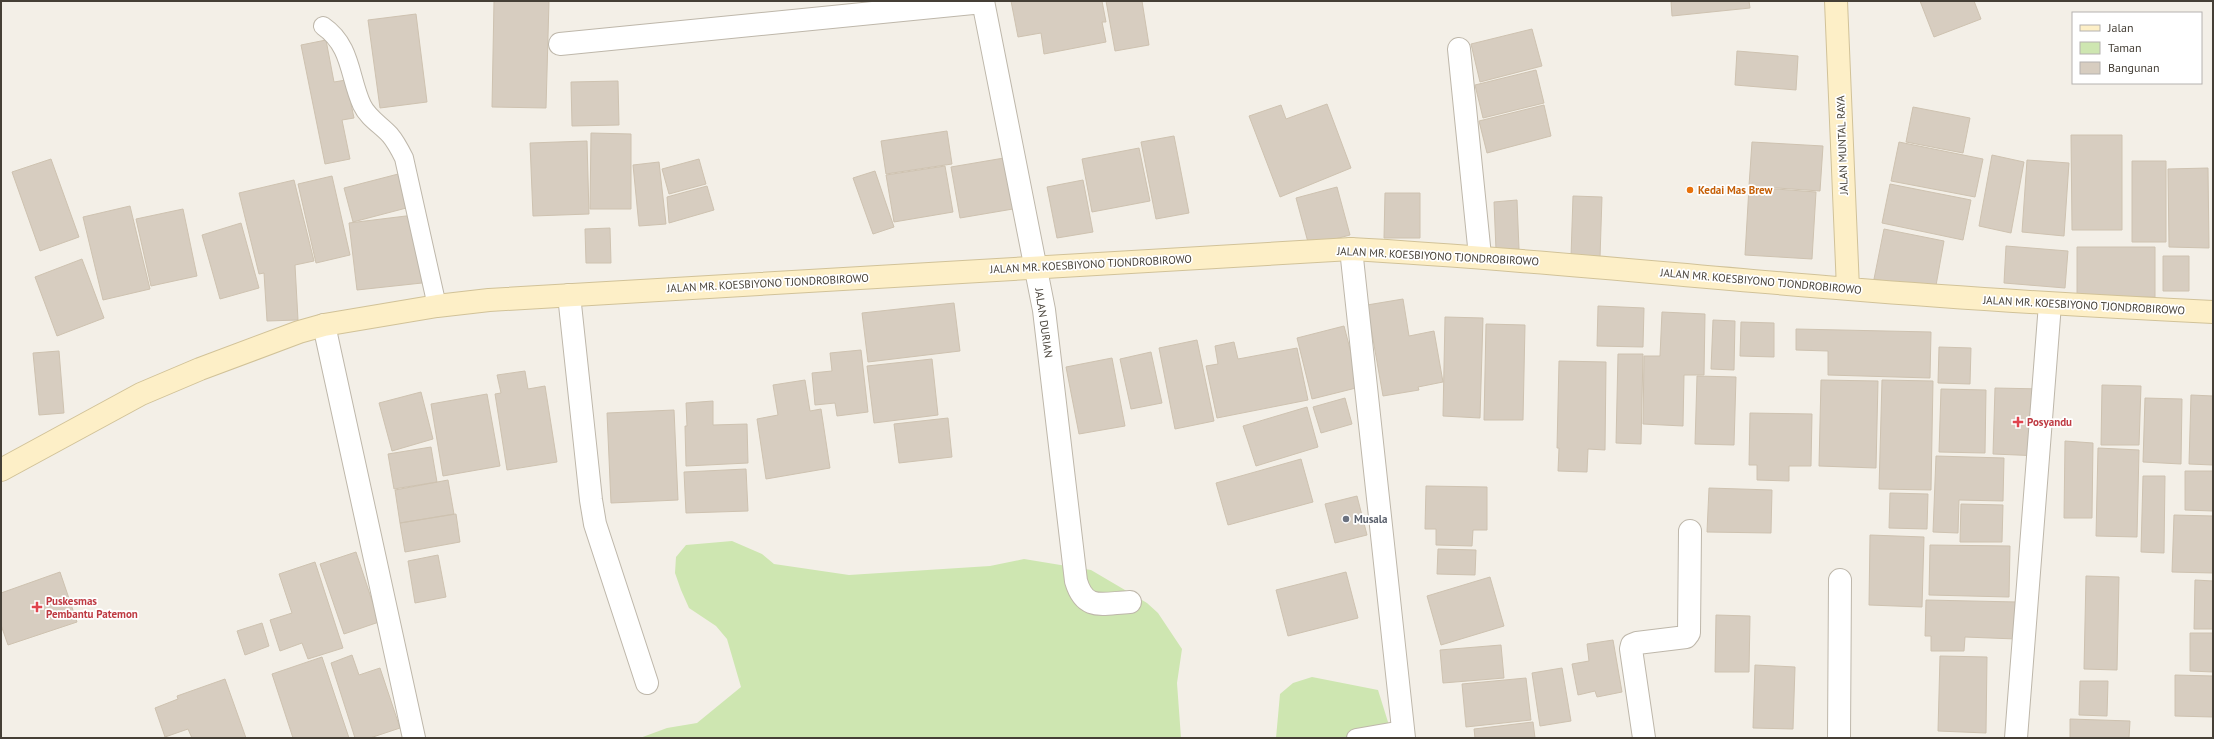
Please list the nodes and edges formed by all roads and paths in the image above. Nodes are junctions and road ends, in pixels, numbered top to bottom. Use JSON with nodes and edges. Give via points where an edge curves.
{"nodes":[{"id":1,"x":983,"y":1,"type":"edge"},
{"id":2,"x":1836,"y":1,"type":"edge"},
{"id":3,"x":323,"y":26,"type":"dead end"},
{"id":4,"x":560,"y":44,"type":"dead end"},
{"id":5,"x":1459,"y":49,"type":"dead end"},
{"id":6,"x":1351,"y":249,"type":"junction"},
{"id":7,"x":1480,"y":256,"type":"junction"},
{"id":8,"x":1035,"y":266,"type":"junction"},
{"id":9,"x":1848,"y":289,"type":"junction"},
{"id":10,"x":569,"y":295,"type":"junction"},
{"id":11,"x":2050,"y":304,"type":"junction"},
{"id":12,"x":437,"y":306,"type":"junction"},
{"id":13,"x":2213,"y":312,"type":"edge"},
{"id":14,"x":324,"y":325,"type":"junction"},
{"id":15,"x":1,"y":470,"type":"edge"},
{"id":16,"x":1690,"y":531,"type":"dead end"},
{"id":17,"x":1840,"y":580,"type":"dead end"},
{"id":18,"x":1130,"y":602,"type":"dead end"},
{"id":19,"x":647,"y":683,"type":"dead end"},
{"id":20,"x":1403,"y":734,"type":"edge"},
{"id":21,"x":414,"y":738,"type":"edge"},
{"id":22,"x":1356,"y":738,"type":"edge"},
{"id":23,"x":1644,"y":738,"type":"edge"},
{"id":24,"x":1840,"y":738,"type":"edge"},
{"id":25,"x":2016,"y":738,"type":"edge"}],
"edges":[{"from":1,"to":4,"type":"street"},
{"from":1,"to":8,"type":"street","name":"JALAN DURIAN"},
{"from":2,"to":9,"type":"main road","name":"JALAN MUNTAL RAYA"},
{"from":3,"to":12,"type":"lane","via":[[335,34],[343,46],[362,106],[396,142],[404,158]]},
{"from":5,"to":7,"type":"street"},
{"from":6,"to":7,"type":"main road","name":"JALAN MR. KOESBIYONO TJONDROBIROWO"},
{"from":6,"to":8,"type":"main road","name":"JALAN MR. KOESBIYONO TJONDROBIROWO"},
{"from":6,"to":20,"type":"street"},
{"from":7,"to":9,"type":"main road","name":"JALAN MR. KOESBIYONO TJONDROBIROWO"},
{"from":8,"to":10,"type":"main road","name":"JALAN MR. KOESBIYONO TJONDROBIROWO"},
{"from":8,"to":18,"type":"street","name":"JALAN DURIAN","via":[[1044,310],[1060,458],[1079,592],[1090,603]]},
{"from":9,"to":11,"type":"main road","name":"JALAN MR. KOESBIYONO TJONDROBIROWO"},
{"from":10,"to":12,"type":"main road","name":"JALAN MR. KOESBIYONO TJONDROBIROWO"},
{"from":10,"to":19,"type":"street","via":[[595,524]]},
{"from":11,"to":13,"type":"main road","name":"JALAN MR. KOESBIYONO TJONDROBIROWO"},
{"from":11,"to":25,"type":"street"},
{"from":12,"to":14,"type":"main road","name":"JALAN MR. KOESBIYONO TJONDROBIROWO"},
{"from":14,"to":15,"type":"main road","name":"JALAN MR. KOESBIYONO TJONDROBIROWO","via":[[221,361],[141,394]]},
{"from":14,"to":21,"type":"street"},
{"from":16,"to":23,"type":"street","via":[[1689,633],[1678,640],[1637,643],[1632,645],[1631,649]]},
{"from":17,"to":24,"type":"street"},
{"from":20,"to":22,"type":"lane"}]}
